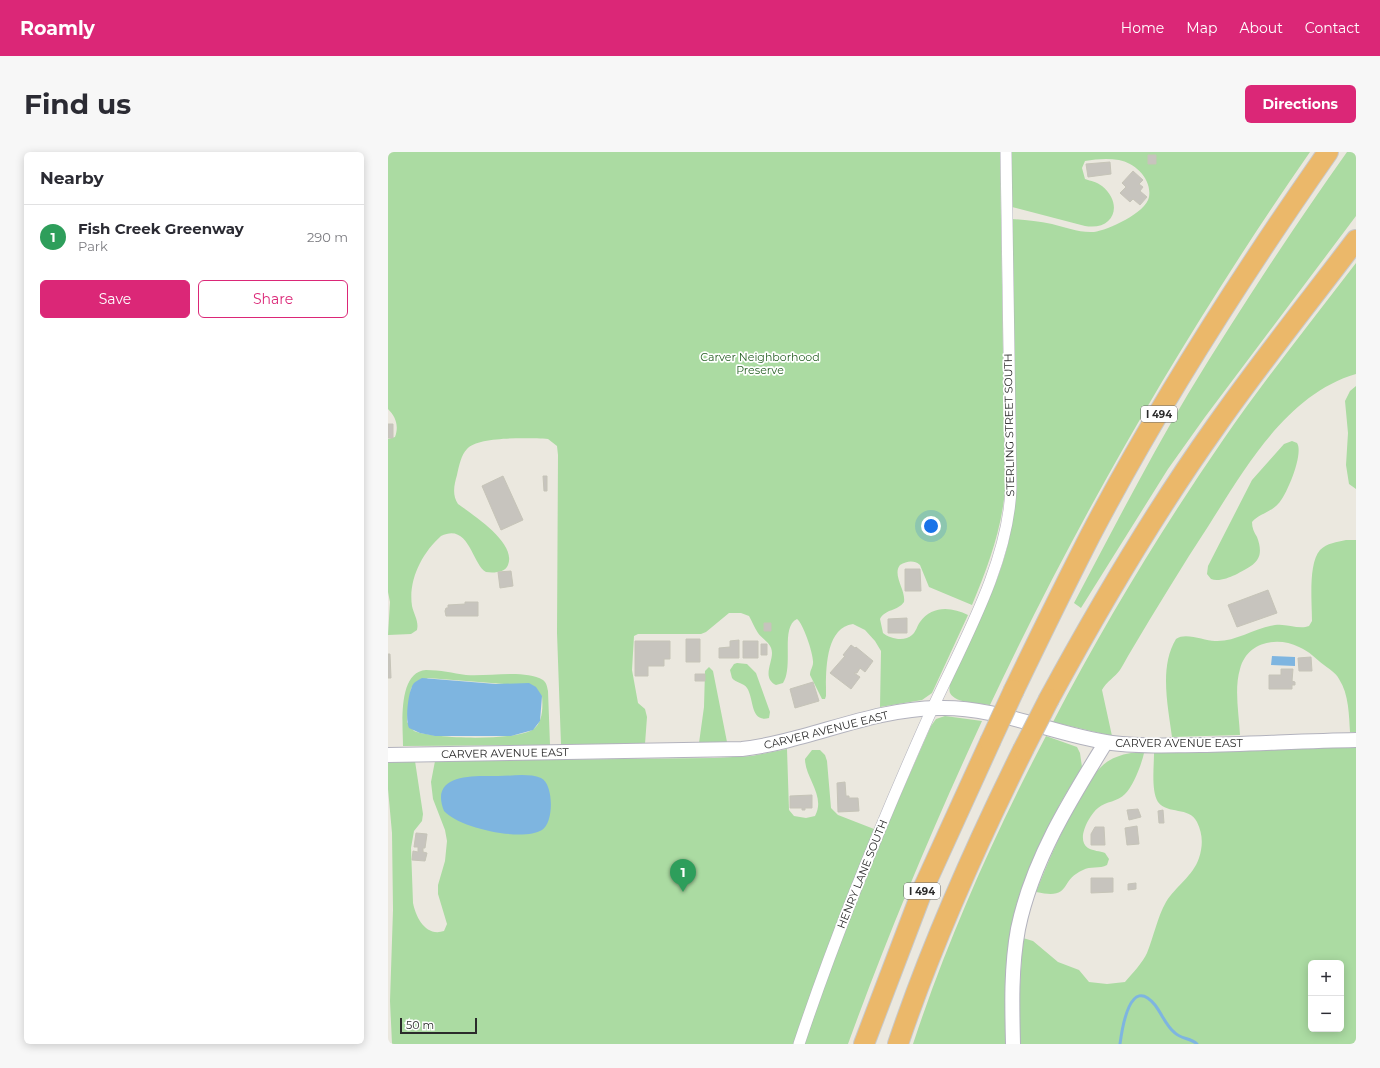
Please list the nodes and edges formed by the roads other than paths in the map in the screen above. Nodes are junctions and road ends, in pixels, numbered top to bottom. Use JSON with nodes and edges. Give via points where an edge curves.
{"nodes":[{"id":1,"x":1006,"y":152,"type":"edge"},
{"id":2,"x":1328,"y":152,"type":"edge"},
{"id":3,"x":1356,"y":240,"type":"edge"},
{"id":4,"x":932,"y":708,"type":"junction"},
{"id":5,"x":1356,"y":740,"type":"edge"},
{"id":6,"x":1106,"y":742,"type":"junction"},
{"id":7,"x":388,"y":754,"type":"edge"},
{"id":8,"x":799,"y":1044,"type":"edge"},
{"id":9,"x":864,"y":1044,"type":"edge"},
{"id":10,"x":898,"y":1044,"type":"edge"},
{"id":11,"x":1013,"y":1044,"type":"edge"}],
"edges":[{"from":1,"to":4,"type":"street","name":"STERLING STREET SOUTH","via":[[1010,504],[992,576]]},
{"from":2,"to":9,"type":"highway","number":"I 494","bridge":true,"via":[[1221,311],[1143,441],[1091,535],[1014,690],[923,889]]},
{"from":3,"to":10,"type":"highway","number":"I 494","bridge":true,"via":[[1243,388],[1185,471],[1126,564],[1049,699],[988,820],[952,903]]},
{"from":4,"to":6,"type":"street","name":"CARVER AVENUE EAST","via":[[956,708],[988,713]]},
{"from":4,"to":7,"type":"street","name":"CARVER AVENUE EAST","via":[[874,716],[774,744],[742,749]]},
{"from":4,"to":8,"type":"street","name":"HENRY LANE SOUTH","via":[[879,830]]},
{"from":5,"to":6,"type":"street","name":"CARVER AVENUE EAST","via":[[1159,745]]},
{"from":6,"to":11,"type":"street","via":[[1056,828],[1022,911],[1014,964]]}]}
